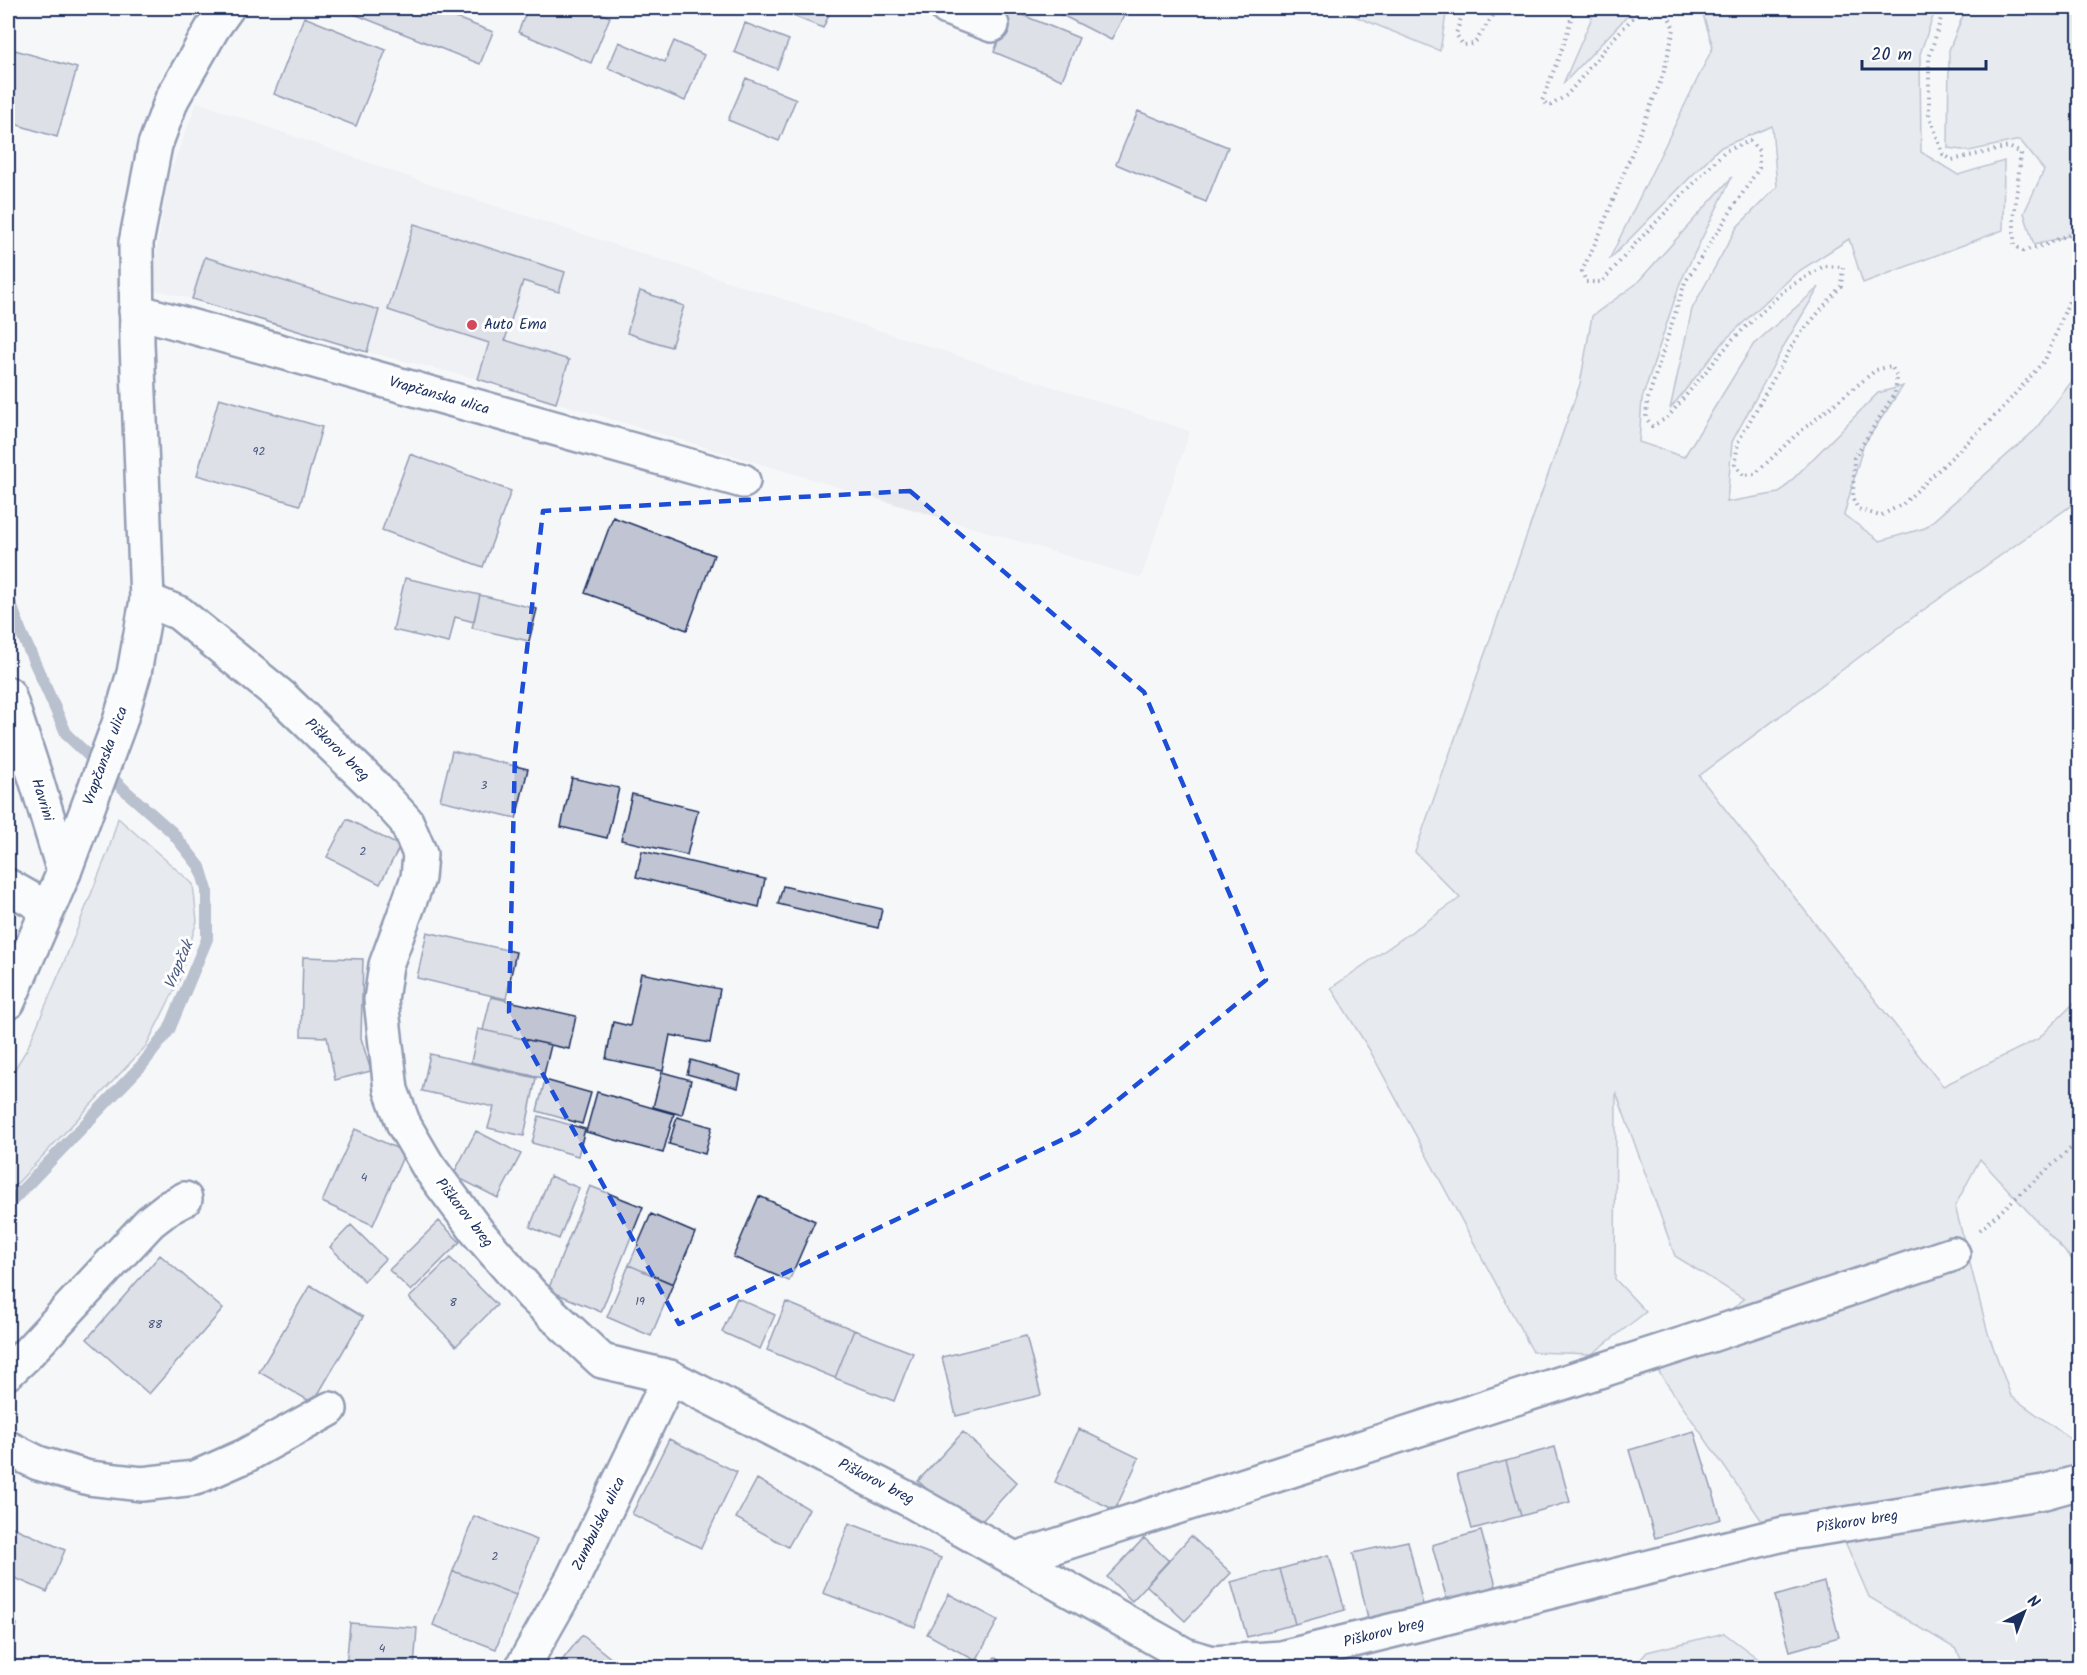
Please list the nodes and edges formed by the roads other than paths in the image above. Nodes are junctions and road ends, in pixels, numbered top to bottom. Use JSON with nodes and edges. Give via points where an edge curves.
{"nodes":[{"id":1,"x":227,"y":8,"type":"edge"},
{"id":2,"x":947,"y":8,"type":"edge"},
{"id":3,"x":992,"y":26,"type":"dead end"},
{"id":4,"x":136,"y":311,"type":"junction"},
{"id":5,"x":743,"y":481,"type":"dead end"},
{"id":6,"x":147,"y":600,"type":"junction"},
{"id":7,"x":8,"y":694,"type":"edge"},
{"id":8,"x":64,"y":872,"type":"junction"},
{"id":9,"x":8,"y":886,"type":"edge"},
{"id":10,"x":48,"y":909,"type":"junction"},
{"id":11,"x":8,"y":1002,"type":"edge"},
{"id":12,"x":186,"y":1199,"type":"dead end"},
{"id":13,"x":1953,"y":1254,"type":"road end"},
{"id":14,"x":8,"y":1372,"type":"edge"},
{"id":15,"x":670,"y":1377,"type":"junction"},
{"id":16,"x":330,"y":1409,"type":"dead end"},
{"id":17,"x":8,"y":1448,"type":"edge"},
{"id":18,"x":2079,"y":1482,"type":"edge"},
{"id":19,"x":1015,"y":1559,"type":"junction"},
{"id":20,"x":522,"y":1668,"type":"edge"}],
"edges":[{"from":1,"to":4,"type":"street","name":"Vrapčanska ulica","via":[[172,99],[155,145],[136,243]]},
{"from":2,"to":3,"type":"street"},
{"from":4,"to":5,"type":"street","name":"Vrapčanska ulica"},
{"from":4,"to":6,"type":"street","name":"Vrapčanska ulica"},
{"from":6,"to":8,"type":"street","name":"Vrapčanska ulica","via":[[134,673],[120,721]]},
{"from":6,"to":15,"type":"street","name":"Piškorov breg","via":[[179,613],[282,698],[406,821],[420,854],[418,878],[386,965],[381,1000],[391,1090],[404,1125],[428,1166],[479,1234],[570,1332],[602,1361]]},
{"from":7,"to":8,"type":"street","name":"Havrini"},
{"from":8,"to":10,"type":"street","name":"Vrapčanska ulica"},
{"from":9,"to":10,"type":"street"},
{"from":10,"to":11,"type":"street","name":"Vrapčanska ulica"},
{"from":12,"to":14,"type":"street","via":[[150,1222]]},
{"from":13,"to":19,"type":"street"},
{"from":15,"to":19,"type":"street","name":"Piškorov breg","via":[[908,1499]]},
{"from":15,"to":20,"type":"street","name":"Zumbulska ulica","via":[[573,1578]]},
{"from":16,"to":17,"type":"street","via":[[245,1456],[195,1478],[142,1484],[89,1478],[38,1463]]},
{"from":18,"to":19,"type":"street","name":"Piškorov breg","via":[[2044,1492],[1784,1534],[1281,1658],[1239,1662],[1213,1663],[1185,1655]]}]}
